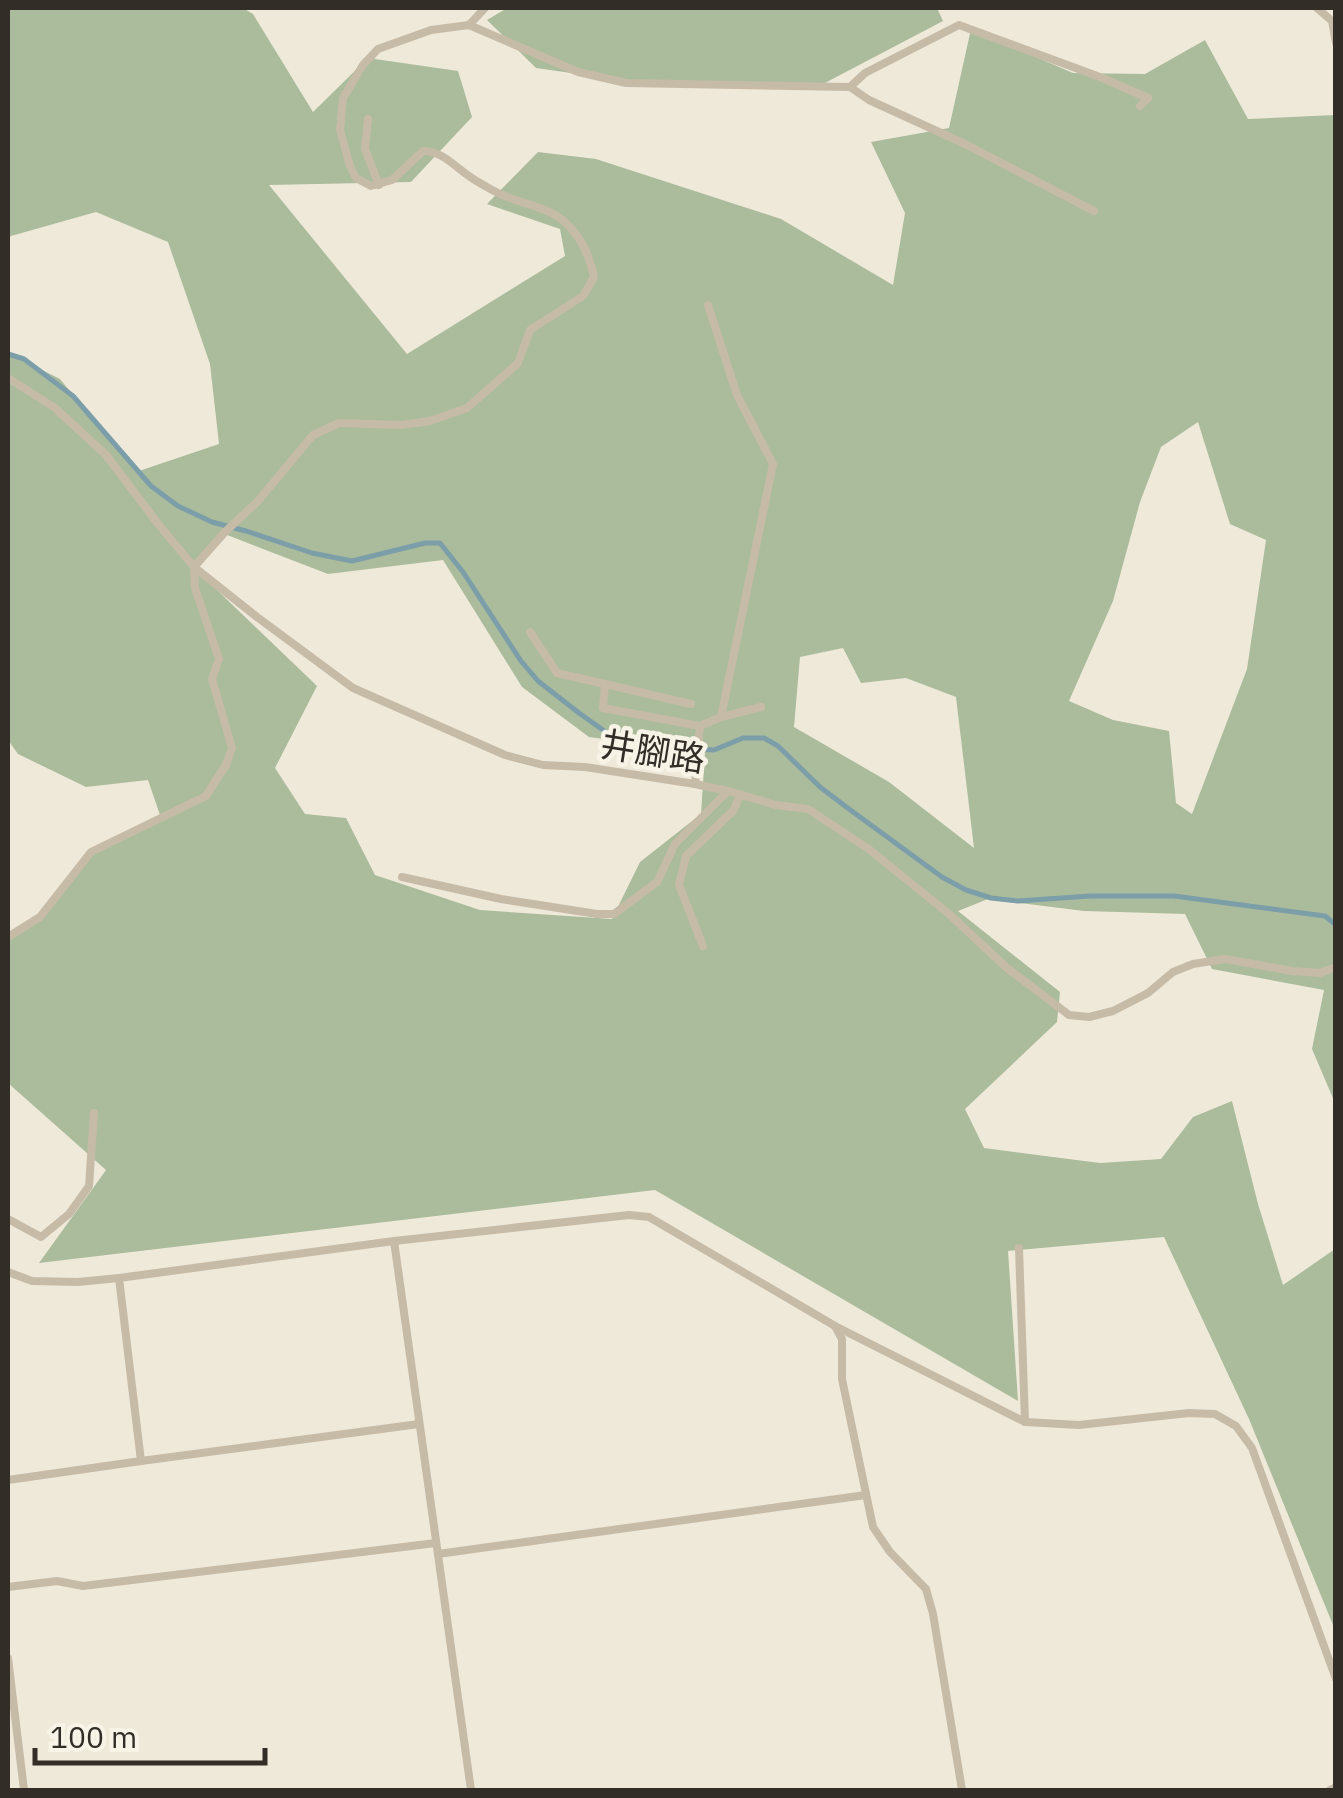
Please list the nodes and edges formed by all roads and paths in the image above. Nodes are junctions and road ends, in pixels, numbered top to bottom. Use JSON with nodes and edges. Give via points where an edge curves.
{"nodes":[{"id":1,"x":484,"y":8,"type":"edge"},
{"id":2,"x":1317,"y":8,"type":"edge"},
{"id":3,"x":469,"y":26,"type":"junction"},
{"id":4,"x":1336,"y":43,"type":"edge"},
{"id":5,"x":850,"y":87,"type":"junction"},
{"id":6,"x":1140,"y":106,"type":"dead end"},
{"id":7,"x":368,"y":119,"type":"dead end"},
{"id":8,"x":380,"y":185,"type":"junction"},
{"id":9,"x":1094,"y":211,"type":"dead end"},
{"id":10,"x":708,"y":305,"type":"dead end"},
{"id":11,"x":8,"y":378,"type":"edge"},
{"id":12,"x":194,"y":566,"type":"junction"},
{"id":13,"x":530,"y":632,"type":"dead end"},
{"id":14,"x":605,"y":684,"type":"junction"},
{"id":15,"x":691,"y":704,"type":"dead end"},
{"id":16,"x":761,"y":706,"type":"dead end"},
{"id":17,"x":721,"y":717,"type":"junction"},
{"id":18,"x":700,"y":726,"type":"junction"},
{"id":19,"x":694,"y":784,"type":"junction"},
{"id":20,"x":728,"y":791,"type":"junction"},
{"id":21,"x":741,"y":794,"type":"junction"},
{"id":22,"x":402,"y":877,"type":"dead end"},
{"id":23,"x":8,"y":937,"type":"edge"},
{"id":24,"x":703,"y":946,"type":"dead end"},
{"id":25,"x":1336,"y":966,"type":"edge"},
{"id":26,"x":94,"y":1113,"type":"dead end"},
{"id":27,"x":8,"y":1218,"type":"edge"},
{"id":28,"x":394,"y":1241,"type":"junction"},
{"id":29,"x":1019,"y":1248,"type":"dead end"},
{"id":30,"x":8,"y":1272,"type":"edge"},
{"id":31,"x":119,"y":1278,"type":"junction"},
{"id":32,"x":835,"y":1326,"type":"junction"},
{"id":33,"x":1025,"y":1422,"type":"junction"},
{"id":34,"x":420,"y":1424,"type":"junction"},
{"id":35,"x":141,"y":1461,"type":"junction"},
{"id":36,"x":8,"y":1480,"type":"edge"},
{"id":37,"x":866,"y":1496,"type":"junction"},
{"id":38,"x":436,"y":1543,"type":"junction"},
{"id":39,"x":438,"y":1554,"type":"junction"},
{"id":40,"x":8,"y":1587,"type":"edge"},
{"id":41,"x":8,"y":1658,"type":"edge"},
{"id":42,"x":1336,"y":1679,"type":"edge"},
{"id":43,"x":24,"y":1790,"type":"edge"},
{"id":44,"x":471,"y":1790,"type":"edge"},
{"id":45,"x":962,"y":1790,"type":"edge"}],
"edges":[{"from":1,"to":3,"type":"lane"},
{"from":2,"to":4,"type":"lane","via":[[1332,21]]},
{"from":3,"to":5,"type":"lane","via":[[578,72],[626,83]]},
{"from":3,"to":8,"type":"lane","via":[[431,30],[378,49],[343,98],[340,130],[350,166],[364,184]]},
{"from":5,"to":6,"type":"lane","via":[[959,25],[1148,98]]},
{"from":5,"to":9,"type":"lane"},
{"from":7,"to":8,"type":"lane","via":[[365,148]]},
{"from":8,"to":12,"type":"lane","via":[[423,150],[433,151],[506,198],[564,221],[591,260],[594,277],[584,296],[530,330],[518,363],[467,408],[401,426],[339,424],[313,436]]},
{"from":10,"to":17,"type":"lane","via":[[737,395],[772,464]]},
{"from":11,"to":12,"type":"lane","name":"井腳路","via":[[55,408],[106,455]]},
{"from":12,"to":19,"type":"lane","name":"井腳路","via":[[353,688],[505,755]]},
{"from":12,"to":23,"type":"lane","via":[[220,659],[212,679],[232,748],[226,765],[206,796],[91,852],[40,917]]},
{"from":13,"to":14,"type":"lane","via":[[558,673]]},
{"from":14,"to":15,"type":"lane"},
{"from":14,"to":18,"type":"lane","via":[[603,708]]},
{"from":16,"to":17,"type":"lane"},
{"from":17,"to":18,"type":"lane"},
{"from":18,"to":19,"type":"lane"},
{"from":19,"to":20,"type":"lane","name":"井腳路"},
{"from":20,"to":21,"type":"lane","name":"井腳路"},
{"from":20,"to":22,"type":"lane","via":[[675,844],[657,882],[614,914]]},
{"from":21,"to":24,"type":"lane","via":[[733,811],[686,856],[679,886]]},
{"from":21,"to":25,"type":"lane","name":"井腳路","via":[[808,809],[870,850],[1069,1015],[1112,1011],[1193,964],[1225,959],[1320,973]]},
{"from":26,"to":27,"type":"lane","via":[[89,1186],[69,1214],[42,1237]]},
{"from":28,"to":31,"type":"lane"},
{"from":28,"to":32,"type":"lane","via":[[649,1217]]},
{"from":28,"to":34,"type":"lane"},
{"from":29,"to":33,"type":"lane"},
{"from":30,"to":31,"type":"lane","via":[[32,1282]]},
{"from":31,"to":35,"type":"lane"},
{"from":32,"to":33,"type":"lane"},
{"from":32,"to":37,"type":"lane"},
{"from":33,"to":42,"type":"lane","via":[[1079,1425],[1189,1413],[1215,1414],[1236,1426],[1252,1448]]},
{"from":34,"to":35,"type":"lane"},
{"from":34,"to":38,"type":"lane"},
{"from":35,"to":36,"type":"lane"},
{"from":37,"to":39,"type":"lane"},
{"from":37,"to":45,"type":"lane","via":[[873,1527],[926,1589]]},
{"from":38,"to":39,"type":"lane"},
{"from":38,"to":40,"type":"lane","via":[[83,1586],[56,1581]]},
{"from":39,"to":44,"type":"lane"},
{"from":41,"to":43,"type":"lane"}]}
